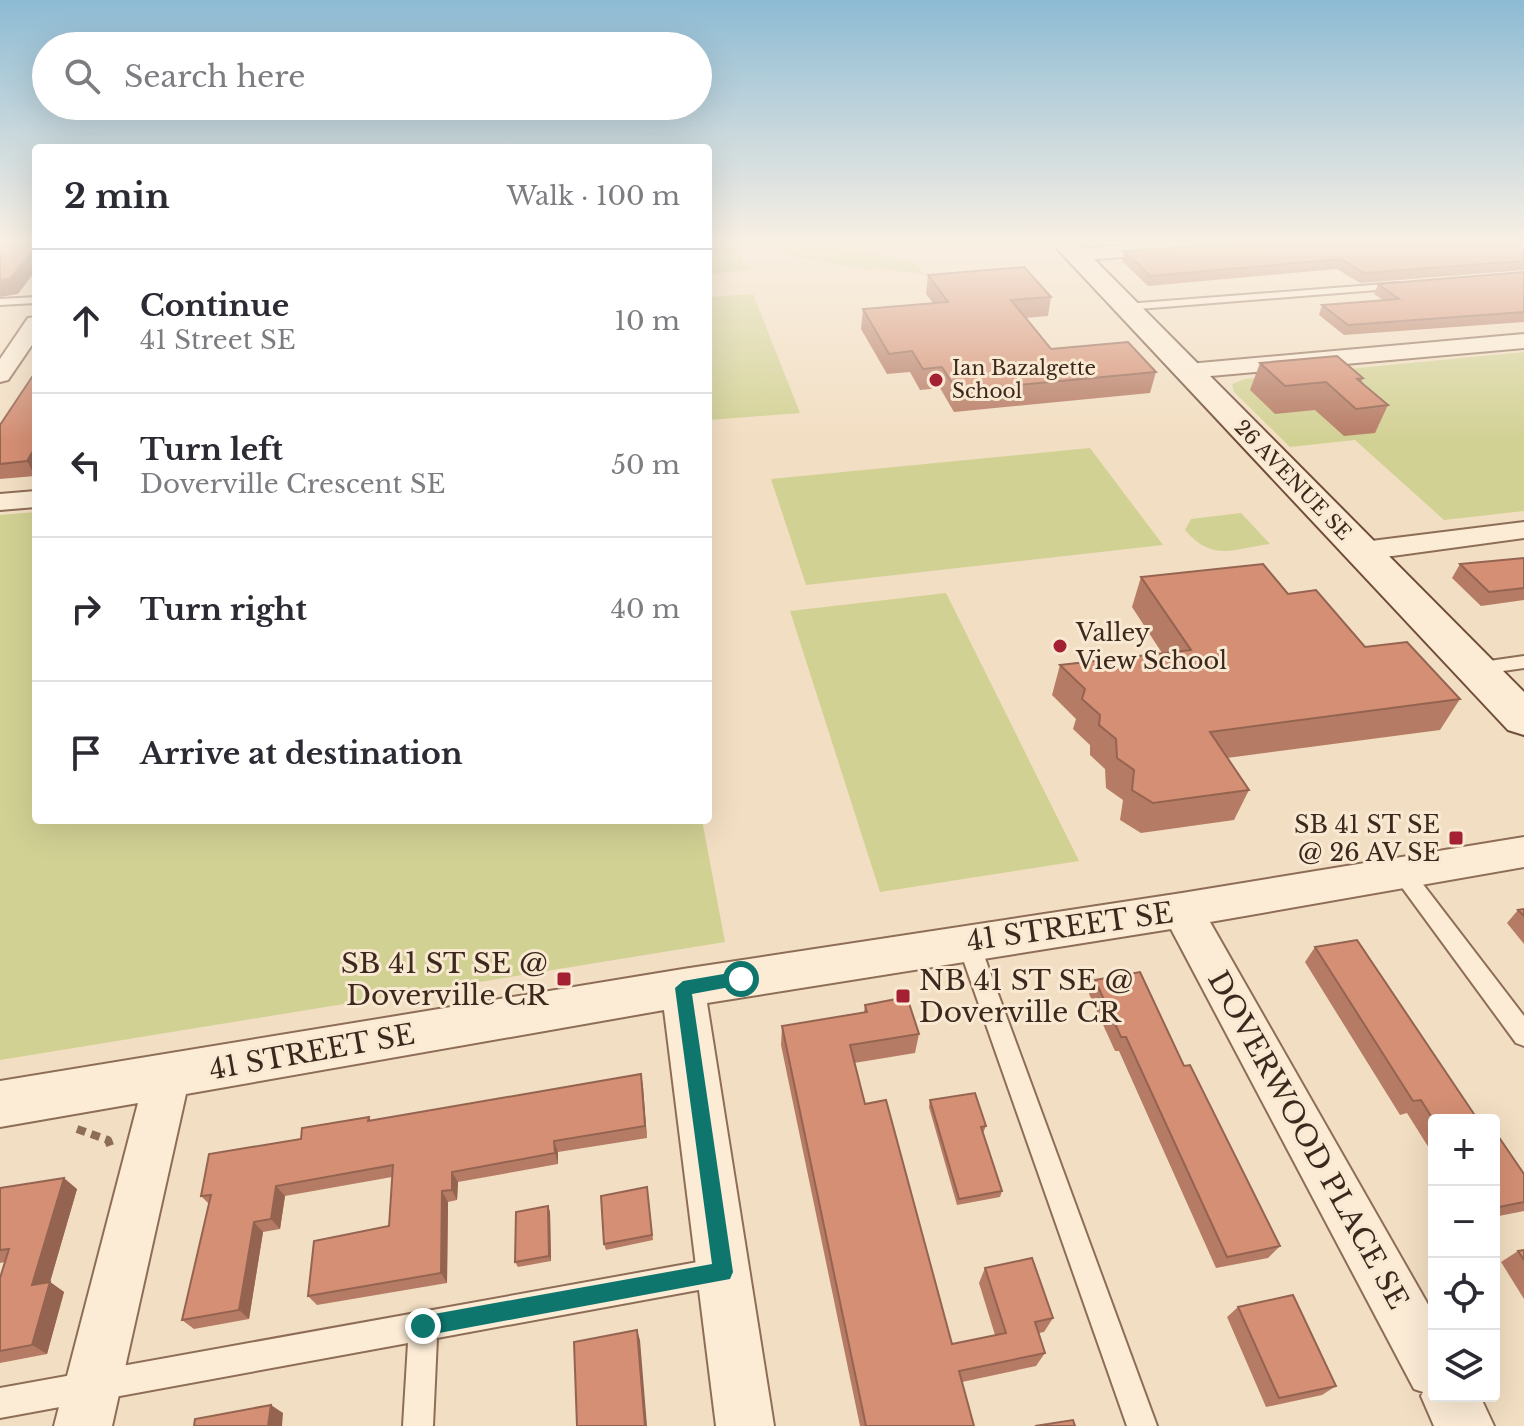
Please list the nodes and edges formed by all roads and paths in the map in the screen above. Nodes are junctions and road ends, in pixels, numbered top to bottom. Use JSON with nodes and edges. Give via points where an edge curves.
{"nodes":[{"id":1,"x":1126,"y":307,"type":"edge"},
{"id":2,"x":32,"y":329,"type":"edge"},
{"id":3,"x":1524,"y":341,"type":"edge"},
{"id":4,"x":1188,"y":371,"type":"junction"},
{"id":5,"x":0,"y":375,"type":"edge"},
{"id":6,"x":32,"y":499,"type":"edge"},
{"id":7,"x":0,"y":502,"type":"edge"},
{"id":8,"x":1524,"y":530,"type":"edge"},
{"id":9,"x":1363,"y":551,"type":"junction"},
{"id":10,"x":1524,"y":662,"type":"edge"},
{"id":11,"x":1475,"y":669,"type":"junction"},
{"id":12,"x":1524,"y":719,"type":"edge"},
{"id":13,"x":1524,"y":852,"type":"edge"},
{"id":14,"x":1402,"y":872,"type":"junction"},
{"id":15,"x":1182,"y":910,"type":"junction"},
{"id":16,"x":968,"y":942,"type":"junction"},
{"id":17,"x":683,"y":988,"type":"junction"},
{"id":18,"x":1524,"y":1035,"type":"edge"},
{"id":19,"x":167,"y":1077,"type":"junction"},
{"id":20,"x":0,"y":1104,"type":"edge"},
{"id":21,"x":67,"y":1129,"type":"dead end"},
{"id":22,"x":112,"y":1153,"type":"dead end"},
{"id":23,"x":723,"y":1272,"type":"junction"},
{"id":24,"x":423,"y":1326,"type":"junction"},
{"id":25,"x":1428,"y":1358,"type":"edge"},
{"id":26,"x":1452,"y":1402,"type":"edge"},
{"id":27,"x":0,"y":1403,"type":"edge"},
{"id":28,"x":88,"y":1406,"type":"edge"},
{"id":29,"x":418,"y":1426,"type":"edge"},
{"id":30,"x":745,"y":1426,"type":"edge"},
{"id":31,"x":1142,"y":1426,"type":"edge"},
{"id":32,"x":1465,"y":1426,"type":"edge"}],
"edges":[{"from":1,"to":4,"type":"street","name":"26 AVENUE SE"},
{"from":2,"to":5,"type":"street"},
{"from":3,"to":4,"type":"street"},
{"from":4,"to":9,"type":"street","name":"26 AVENUE SE"},
{"from":6,"to":7,"type":"street"},
{"from":8,"to":9,"type":"street"},
{"from":9,"to":11,"type":"street","name":"26 AVENUE SE"},
{"from":10,"to":11,"type":"lane"},
{"from":11,"to":12,"type":"street","name":"26 AVENUE SE"},
{"from":13,"to":14,"type":"street","name":"41 STREET SE"},
{"from":14,"to":15,"type":"street","name":"41 STREET SE"},
{"from":14,"to":18,"type":"lane"},
{"from":15,"to":16,"type":"street","name":"41 STREET SE"},
{"from":15,"to":25,"type":"street","name":"DOVERWOOD PLACE SE"},
{"from":16,"to":17,"type":"street","name":"41 STREET SE"},
{"from":16,"to":31,"type":"lane"},
{"from":17,"to":19,"type":"street","name":"41 STREET SE"},
{"from":17,"to":23,"type":"street"},
{"from":19,"to":20,"type":"street","name":"41 STREET SE"},
{"from":19,"to":28,"type":"street"},
{"from":21,"to":22,"type":"path","via":[[108,1140]]},
{"from":23,"to":24,"type":"lane"},
{"from":23,"to":30,"type":"street"},
{"from":24,"to":28,"type":"lane"},
{"from":24,"to":29,"type":"lane"},
{"from":26,"to":32,"type":"street"},
{"from":27,"to":28,"type":"lane"}]}
